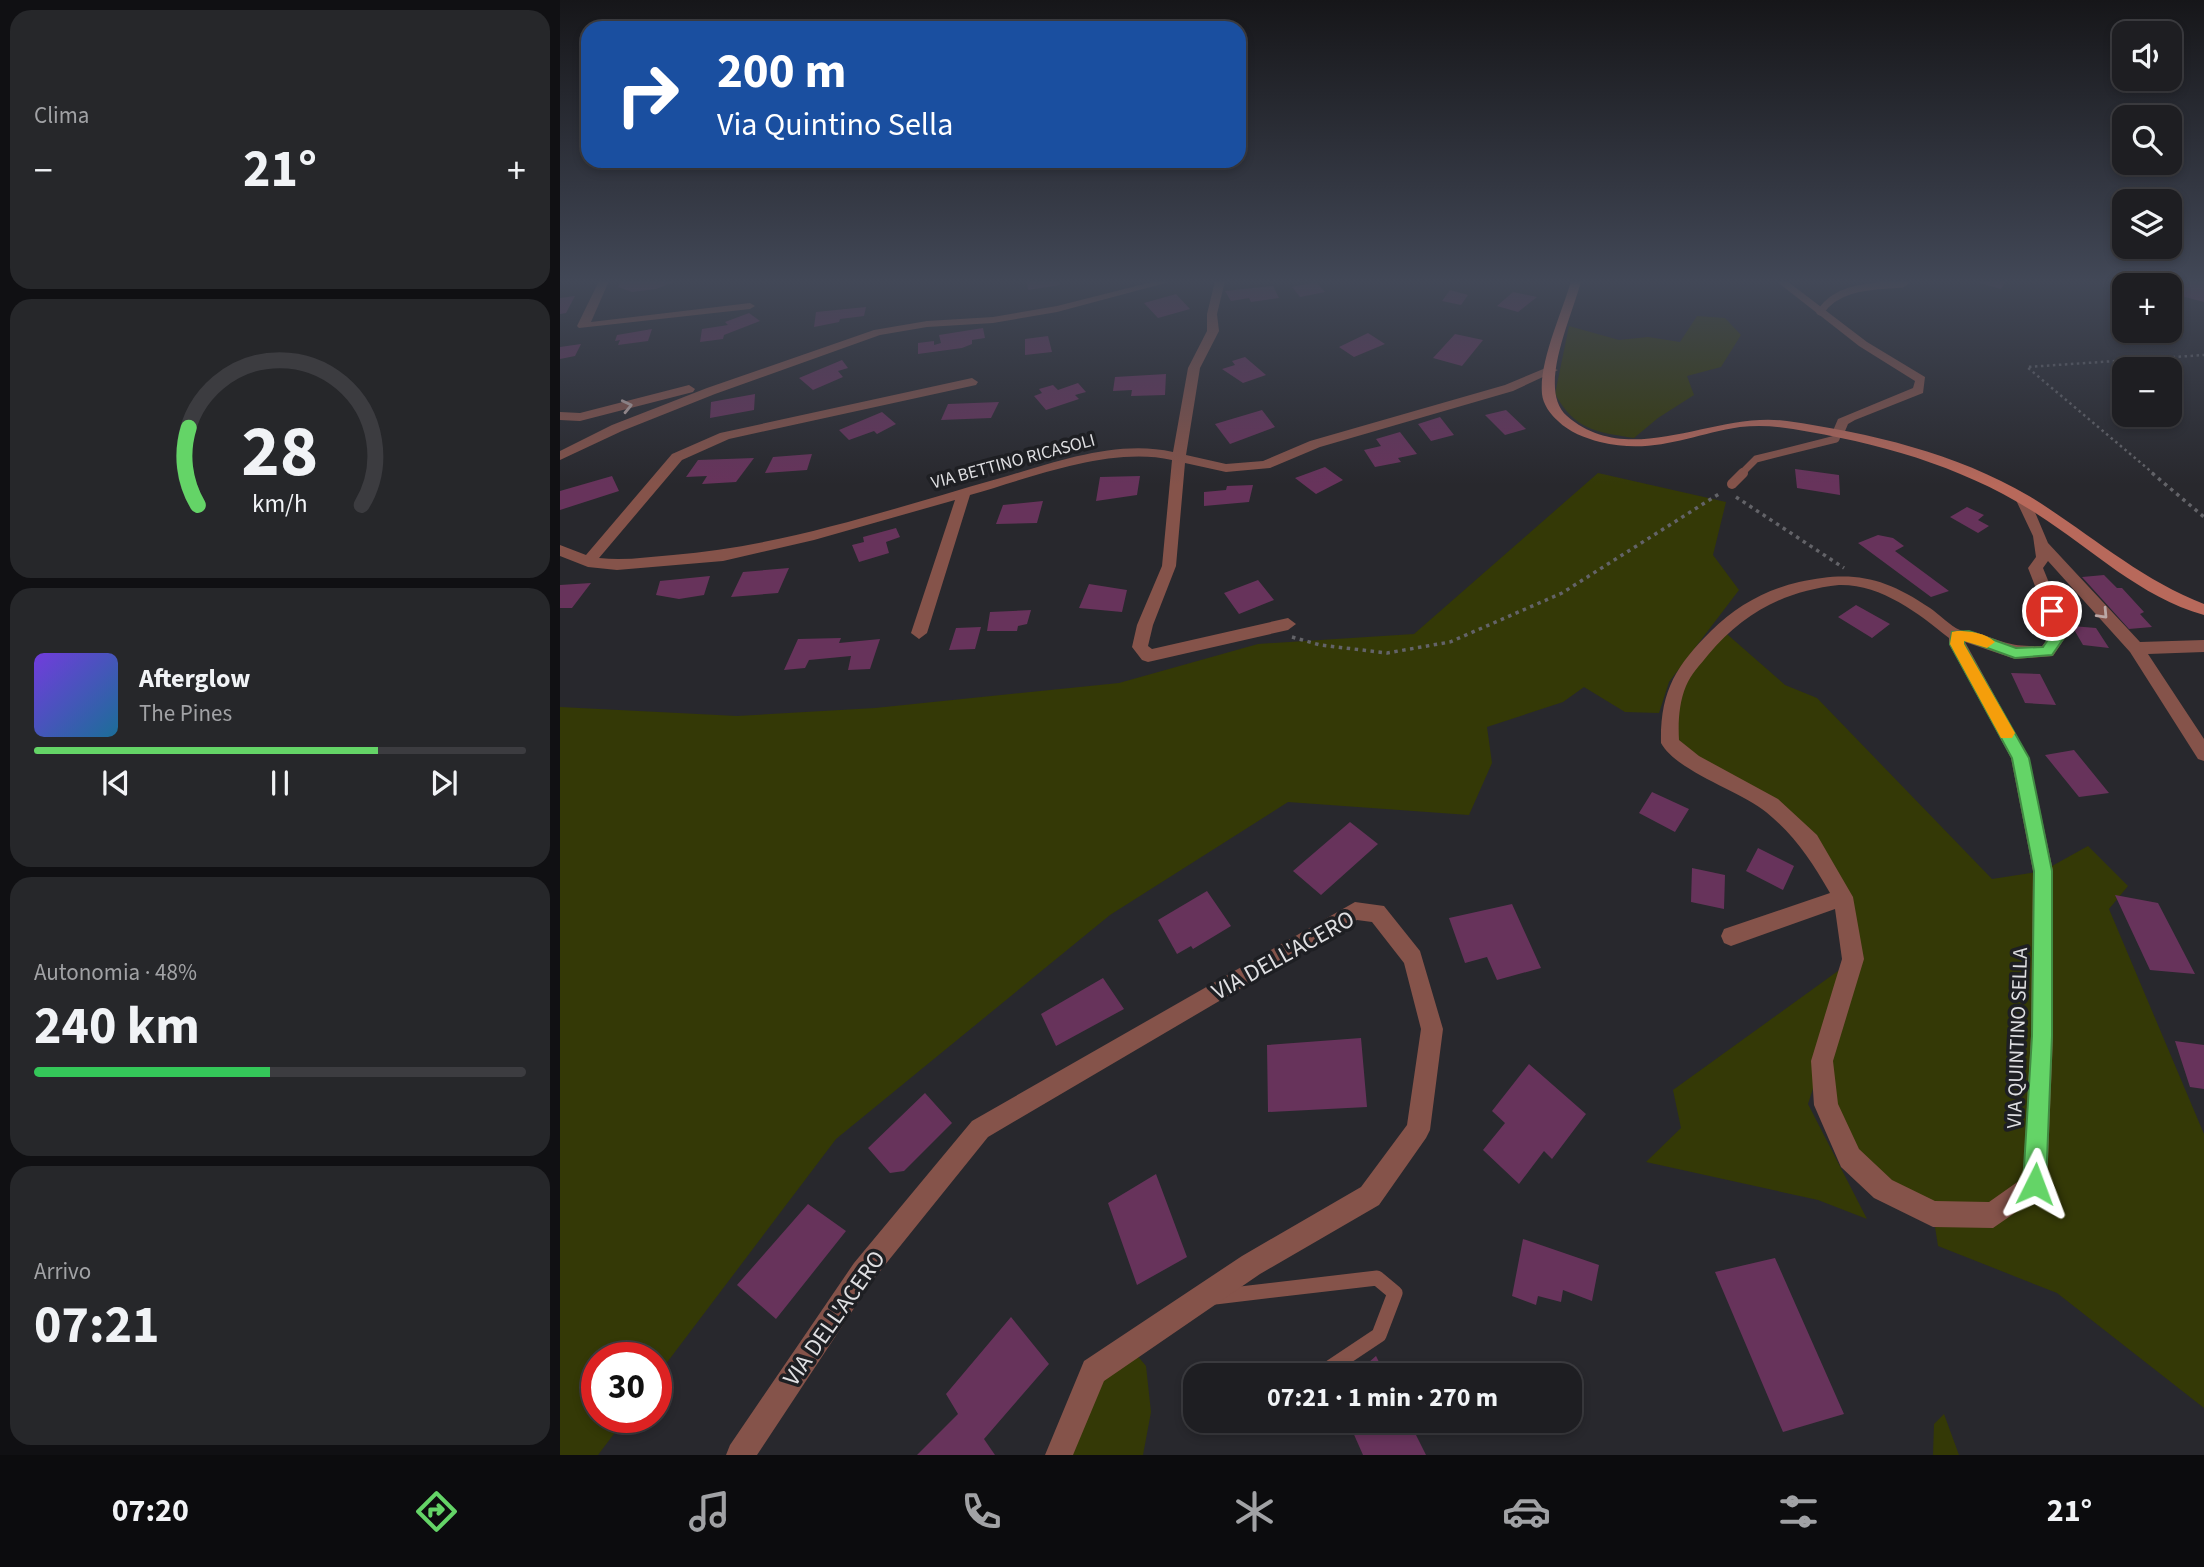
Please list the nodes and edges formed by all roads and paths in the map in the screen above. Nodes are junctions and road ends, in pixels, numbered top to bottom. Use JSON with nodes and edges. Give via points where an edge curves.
{"nodes":[{"id":1,"x":830,"y":349,"type":"edge"},
{"id":2,"x":1204,"y":349,"type":"edge"},
{"id":3,"x":1558,"y":349,"type":"edge"},
{"id":4,"x":1871,"y":349,"type":"edge"},
{"id":5,"x":824,"y":351,"type":"junction"},
{"id":6,"x":2204,"y":355,"type":"edge"},
{"id":7,"x":1552,"y":370,"type":"junction"},
{"id":8,"x":972,"y":382,"type":"dead end"},
{"id":9,"x":560,"y":416,"type":"edge"},
{"id":10,"x":1838,"y":433,"type":"junction"},
{"id":11,"x":560,"y":456,"type":"edge"},
{"id":12,"x":1179,"y":458,"type":"junction"},
{"id":13,"x":1732,"y":484,"type":"joint"},
{"id":14,"x":1724,"y":490,"type":"junction"},
{"id":15,"x":964,"y":493,"type":"junction"},
{"id":16,"x":2022,"y":498,"type":"junction"},
{"id":17,"x":2204,"y":517,"type":"edge"},
{"id":18,"x":2042,"y":545,"type":"junction"},
{"id":19,"x":560,"y":550,"type":"edge"},
{"id":20,"x":588,"y":562,"type":"junction"},
{"id":21,"x":1866,"y":582,"type":"junction"},
{"id":22,"x":2204,"y":610,"type":"edge"},
{"id":23,"x":1288,"y":624,"type":"dead end"},
{"id":24,"x":1263,"y":630,"type":"junction"},
{"id":25,"x":919,"y":633,"type":"dead end"},
{"id":26,"x":1957,"y":636,"type":"junction"},
{"id":27,"x":2204,"y":646,"type":"edge"},
{"id":28,"x":2136,"y":648,"type":"junction"},
{"id":29,"x":2204,"y":754,"type":"edge"},
{"id":30,"x":1843,"y":897,"type":"junction"},
{"id":31,"x":1731,"y":936,"type":"dead end"},
{"id":32,"x":1202,"y":1298,"type":"junction"},
{"id":33,"x":1337,"y":1363,"type":"edge"},
{"id":34,"x":740,"y":1455,"type":"edge"},
{"id":35,"x":1059,"y":1455,"type":"edge"}],
"edges":[{"from":1,"to":5,"type":"street"},
{"from":2,"to":12,"type":"street","via":[[1194,368]]},
{"from":3,"to":7,"type":"street"},
{"from":4,"to":10,"type":"street","via":[[1923,384],[1913,394],[1842,422]]},
{"from":9,"to":5,"type":"street","one_way":true,"via":[[580,417],[638,403]]},
{"from":5,"to":11,"type":"street","via":[[617,428]]},
{"from":6,"to":17,"type":"path","via":[[2027,368]]},
{"from":7,"to":10,"type":"street","via":[[1548,394],[1552,406],[1566,422],[1606,438],[1668,442],[1755,422]]},
{"from":7,"to":12,"type":"street","name":"VIA BETTINO RICASOLI","via":[[1509,388],[1338,437],[1265,465],[1226,468]]},
{"from":8,"to":20,"type":"street","via":[[725,436],[677,457]]},
{"from":10,"to":13,"type":"lane","via":[[1836,439],[1756,459]]},
{"from":10,"to":16,"type":"street","via":[[1944,463]]},
{"from":12,"to":15,"type":"street","name":"VIA BETTINO RICASOLI","via":[[1151,451],[1079,460]]},
{"from":12,"to":24,"type":"street","via":[[1169,566],[1140,647],[1148,656]]},
{"from":13,"to":14,"type":"path"},
{"from":14,"to":21,"type":"path"},
{"from":14,"to":24,"type":"path","via":[[1562,593],[1450,642],[1388,653],[1320,645]]},
{"from":15,"to":20,"type":"street","name":"VIA BETTINO RICASOLI","via":[[723,556],[617,565]]},
{"from":15,"to":25,"type":"street"},
{"from":16,"to":18,"type":"street","name":"VIA QUINTINO SELLA"},
{"from":16,"to":22,"type":"street","via":[[2143,582]]},
{"from":18,"to":26,"type":"street","name":"VIA QUINTINO SELLA","via":[[2043,557],[2035,568],[2061,632],[2047,652],[2015,653]]},
{"from":18,"to":28,"type":"street","one_way":true},
{"from":19,"to":20,"type":"street","name":"VIA BETTINO RICASOLI"},
{"from":21,"to":26,"type":"street","name":"VIA QUINTINO SELLA"},
{"from":21,"to":30,"type":"street","name":"VIA QUINTINO SELLA","via":[[1836,580],[1784,589],[1753,605],[1720,628],[1682,676],[1669,714],[1670,743],[1772,805],[1810,841]]},
{"from":23,"to":24,"type":"street"},
{"from":26,"to":30,"type":"street","name":"VIA QUINTINO SELLA","via":[[1957,644],[2021,758],[2043,871],[2035,1184],[1993,1215],[1933,1214],[1883,1189],[1850,1158],[1826,1105],[1822,1061],[1853,959]]},
{"from":27,"to":28,"type":"street"},
{"from":28,"to":29,"type":"street"},
{"from":30,"to":31,"type":"street"},
{"from":32,"to":33,"type":"lane","via":[[1377,1278],[1395,1293],[1391,1312],[1379,1335]]},
{"from":32,"to":34,"type":"street","name":"VIA DELL'ACERO","via":[[1370,1196],[1418,1130],[1432,1028],[1413,958],[1377,913],[1355,911],[980,1129],[863,1272]]},
{"from":32,"to":35,"type":"street","name":"VIA DELL'ACERO","via":[[1094,1371]]}]}
